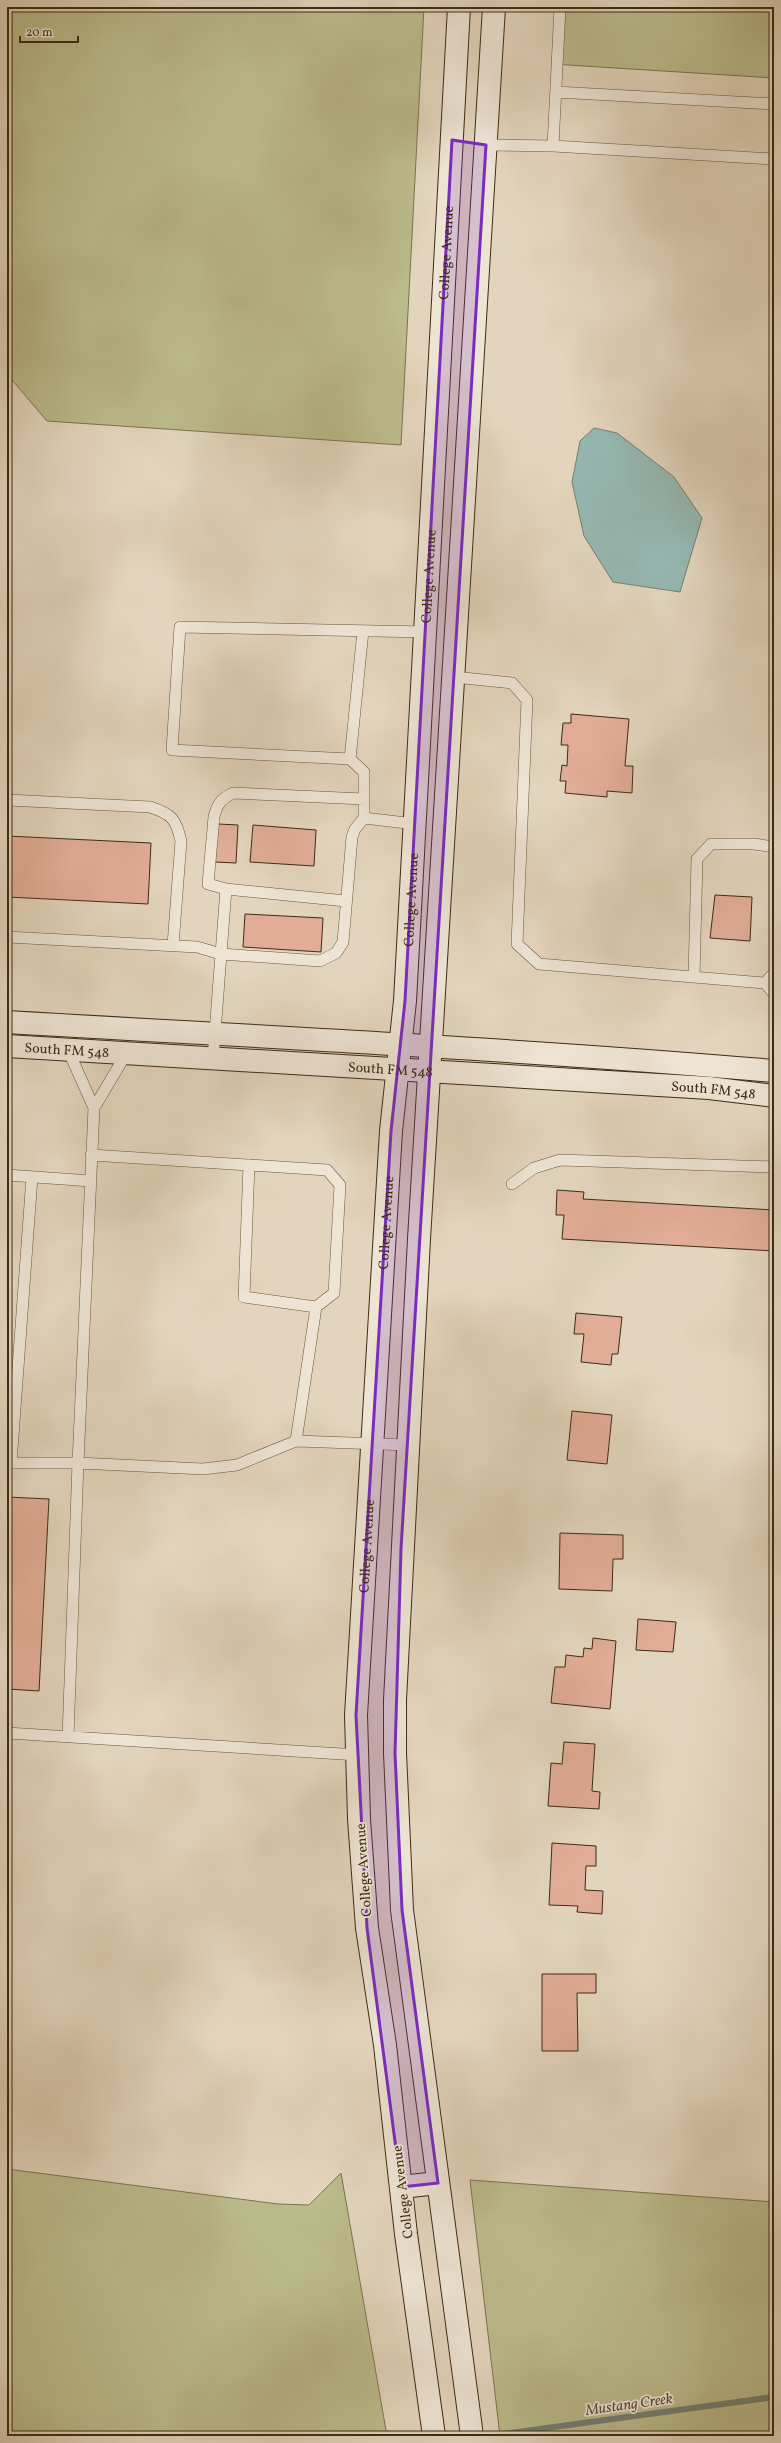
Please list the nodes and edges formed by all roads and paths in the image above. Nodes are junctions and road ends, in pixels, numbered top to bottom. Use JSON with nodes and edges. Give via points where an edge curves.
{"nodes":[{"id":1,"x":459,"y":7,"type":"edge"},
{"id":2,"x":494,"y":7,"type":"edge"},
{"id":3,"x":560,"y":7,"type":"edge"},
{"id":4,"x":556,"y":92,"type":"junction"},
{"id":5,"x":774,"y":104,"type":"edge"},
{"id":6,"x":452,"y":140,"type":"junction"},
{"id":7,"x":486,"y":145,"type":"junction"},
{"id":8,"x":552,"y":146,"type":"junction"},
{"id":9,"x":774,"y":159,"type":"edge"},
{"id":10,"x":363,"y":631,"type":"junction"},
{"id":11,"x":425,"y":632,"type":"junction"},
{"id":12,"x":454,"y":677,"type":"junction"},
{"id":13,"x":350,"y":760,"type":"junction"},
{"id":14,"x":364,"y":799,"type":"junction"},
{"id":15,"x":7,"y":800,"type":"edge"},
{"id":16,"x":364,"y":818,"type":"junction"},
{"id":17,"x":415,"y":824,"type":"junction"},
{"id":18,"x":774,"y":847,"type":"edge"},
{"id":19,"x":226,"y":890,"type":"junction"},
{"id":20,"x":346,"y":901,"type":"junction"},
{"id":21,"x":7,"y":937,"type":"edge"},
{"id":22,"x":173,"y":945,"type":"junction"},
{"id":23,"x":221,"y":954,"type":"junction"},
{"id":24,"x":774,"y":973,"type":"edge"},
{"id":25,"x":694,"y":977,"type":"junction"},
{"id":26,"x":765,"y":983,"type":"junction"},
{"id":27,"x":774,"y":994,"type":"edge"},
{"id":28,"x":7,"y":1022,"type":"edge"},
{"id":29,"x":216,"y":1034,"type":"junction"},
{"id":30,"x":400,"y":1044,"type":"junction"},
{"id":31,"x":7,"y":1046,"type":"edge"},
{"id":32,"x":430,"y":1046,"type":"junction"},
{"id":33,"x":68,"y":1050,"type":"junction"},
{"id":34,"x":126,"y":1054,"type":"junction"},
{"id":35,"x":213,"y":1059,"type":"junction"},
{"id":36,"x":397,"y":1070,"type":"junction"},
{"id":37,"x":774,"y":1070,"type":"edge"},
{"id":38,"x":429,"y":1072,"type":"junction"},
{"id":39,"x":774,"y":1096,"type":"edge"},
{"id":40,"x":94,"y":1108,"type":"junction"},
{"id":41,"x":92,"y":1155,"type":"junction"},
{"id":42,"x":249,"y":1165,"type":"junction"},
{"id":43,"x":774,"y":1167,"type":"edge"},
{"id":44,"x":7,"y":1175,"type":"edge"},
{"id":45,"x":32,"y":1177,"type":"junction"},
{"id":46,"x":91,"y":1181,"type":"junction"},
{"id":47,"x":512,"y":1184,"type":"dead end"},
{"id":48,"x":316,"y":1308,"type":"junction"},
{"id":49,"x":296,"y":1441,"type":"junction"},
{"id":50,"x":372,"y":1444,"type":"junction"},
{"id":51,"x":408,"y":1445,"type":"junction"},
{"id":52,"x":9,"y":1463,"type":"edge"},
{"id":53,"x":78,"y":1463,"type":"junction"},
{"id":54,"x":7,"y":1733,"type":"edge"},
{"id":55,"x":68,"y":1737,"type":"junction"},
{"id":56,"x":358,"y":1755,"type":"junction"},
{"id":57,"x":438,"y":2182,"type":"junction"},
{"id":58,"x":401,"y":2187,"type":"junction"},
{"id":59,"x":434,"y":2436,"type":"edge"},
{"id":60,"x":472,"y":2436,"type":"edge"}],
"edges":[{"from":1,"to":6,"type":"main road","name":"College Avenue"},
{"from":2,"to":7,"type":"main road","name":"College Avenue"},
{"from":3,"to":4,"type":"lane"},
{"from":4,"to":5,"type":"lane"},
{"from":4,"to":8,"type":"lane"},
{"from":6,"to":7,"type":"main road"},
{"from":6,"to":11,"type":"main road","name":"College Avenue"},
{"from":7,"to":8,"type":"lane"},
{"from":7,"to":12,"type":"main road","name":"College Avenue"},
{"from":8,"to":9,"type":"lane"},
{"from":10,"to":11,"type":"lane"},
{"from":10,"to":13,"type":"lane"},
{"from":10,"to":13,"type":"lane","via":[[180,627],[172,750]]},
{"from":11,"to":17,"type":"main road","name":"College Avenue"},
{"from":12,"to":25,"type":"lane","via":[[512,682],[527,700],[517,944],[539,964]]},
{"from":12,"to":32,"type":"main road","name":"College Avenue"},
{"from":13,"to":14,"type":"lane","via":[[364,772]]},
{"from":14,"to":16,"type":"lane"},
{"from":14,"to":19,"type":"lane","via":[[233,793],[222,799],[216,807],[214,817],[208,884]]},
{"from":15,"to":22,"type":"lane","via":[[150,807],[166,812],[177,824],[181,841]]},
{"from":16,"to":17,"type":"lane"},
{"from":16,"to":20,"type":"lane","via":[[352,837]]},
{"from":17,"to":30,"type":"main road","name":"College Avenue","via":[[405,1001]]},
{"from":18,"to":25,"type":"lane","via":[[754,844],[711,844],[697,859]]},
{"from":19,"to":20,"type":"lane"},
{"from":19,"to":23,"type":"lane"},
{"from":20,"to":23,"type":"lane","via":[[343,942],[336,953],[320,961]]},
{"from":21,"to":22,"type":"lane"},
{"from":22,"to":23,"type":"lane","via":[[197,947]]},
{"from":23,"to":29,"type":"lane"},
{"from":24,"to":26,"type":"lane"},
{"from":25,"to":26,"type":"lane"},
{"from":26,"to":27,"type":"lane"},
{"from":28,"to":29,"type":"main road","name":"South FM 548"},
{"from":29,"to":30,"type":"main road","name":"South FM 548"},
{"from":29,"to":35,"type":"lane"},
{"from":30,"to":32,"type":"main road","name":"South FM 548"},
{"from":30,"to":36,"type":"main road","name":"College Avenue"},
{"from":31,"to":33,"type":"main road","name":"South FM 548"},
{"from":32,"to":37,"type":"main road","name":"South FM 548"},
{"from":32,"to":38,"type":"main road","name":"College Avenue"},
{"from":33,"to":34,"type":"main road","name":"South FM 548"},
{"from":33,"to":40,"type":"lane"},
{"from":34,"to":35,"type":"main road","name":"South FM 548"},
{"from":34,"to":40,"type":"lane"},
{"from":35,"to":36,"type":"main road","name":"South FM 548"},
{"from":36,"to":38,"type":"main road","name":"South FM 548"},
{"from":36,"to":50,"type":"main road","name":"College Avenue"},
{"from":38,"to":39,"type":"main road","name":"South FM 548","via":[[709,1088]]},
{"from":38,"to":51,"type":"main road","name":"College Avenue"},
{"from":40,"to":41,"type":"lane"},
{"from":41,"to":42,"type":"lane"},
{"from":41,"to":46,"type":"lane"},
{"from":42,"to":48,"type":"lane","via":[[244,1298]]},
{"from":42,"to":48,"type":"lane","via":[[328,1170],[340,1185],[334,1293]]},
{"from":43,"to":47,"type":"lane","via":[[560,1160],[534,1168]]},
{"from":44,"to":45,"type":"lane"},
{"from":45,"to":46,"type":"lane"},
{"from":45,"to":52,"type":"lane"},
{"from":46,"to":53,"type":"lane"},
{"from":48,"to":49,"type":"lane"},
{"from":49,"to":50,"type":"lane"},
{"from":49,"to":53,"type":"lane","via":[[237,1466],[203,1469]]},
{"from":50,"to":51,"type":"lane"},
{"from":50,"to":56,"type":"main road","name":"College Avenue","via":[[356,1715]]},
{"from":51,"to":57,"type":"main road","name":"College Avenue","via":[[401,1549],[395,1753],[402,1910]]},
{"from":52,"to":53,"type":"lane"},
{"from":53,"to":55,"type":"lane"},
{"from":54,"to":55,"type":"lane"},
{"from":55,"to":56,"type":"lane"},
{"from":56,"to":58,"type":"main road","name":"College Avenue","via":[[367,1928],[385,2045]]},
{"from":57,"to":58,"type":"main road"},
{"from":57,"to":60,"type":"main road","name":"College Avenue"},
{"from":58,"to":59,"type":"main road","name":"College Avenue"}]}
